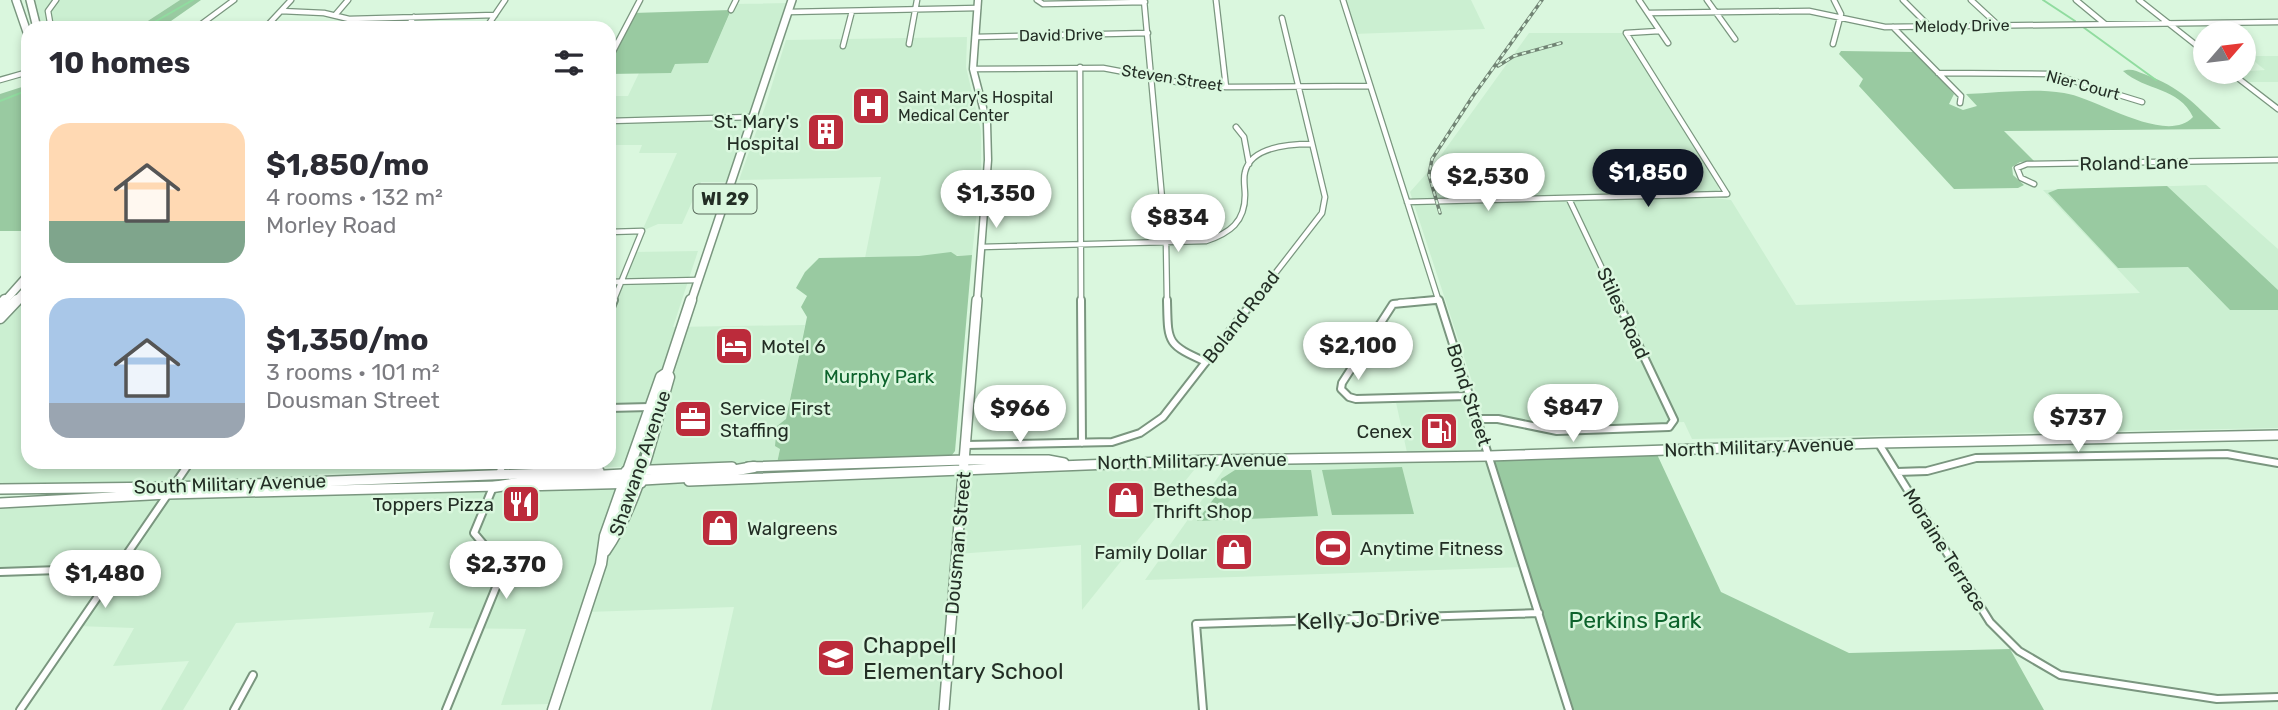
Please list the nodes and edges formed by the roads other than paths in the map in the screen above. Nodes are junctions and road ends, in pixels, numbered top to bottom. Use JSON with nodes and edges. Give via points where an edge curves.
{"nodes":[{"id":1,"x":16,"y":0,"type":"edge"},
{"id":2,"x":30,"y":0,"type":"edge"},
{"id":3,"x":57,"y":0,"type":"edge"},
{"id":4,"x":234,"y":0,"type":"edge"},
{"id":5,"x":291,"y":0,"type":"edge"},
{"id":6,"x":348,"y":0,"type":"edge"},
{"id":7,"x":505,"y":0,"type":"edge"},
{"id":8,"x":640,"y":0,"type":"edge"},
{"id":9,"x":736,"y":0,"type":"edge"},
{"id":10,"x":792,"y":0,"type":"edge"},
{"id":11,"x":917,"y":0,"type":"edge"},
{"id":12,"x":1216,"y":0,"type":"edge"},
{"id":13,"x":1343,"y":0,"type":"edge"},
{"id":14,"x":1639,"y":0,"type":"edge"},
{"id":15,"x":1707,"y":0,"type":"edge"},
{"id":16,"x":1834,"y":0,"type":"edge"},
{"id":17,"x":1903,"y":0,"type":"edge"},
{"id":18,"x":1971,"y":0,"type":"edge"},
{"id":19,"x":2076,"y":0,"type":"edge"},
{"id":20,"x":2139,"y":0,"type":"edge"},
{"id":21,"x":1144,"y":1,"type":"edge"},
{"id":22,"x":1038,"y":2,"type":"edge"},
{"id":23,"x":978,"y":4,"type":"edge"},
{"id":24,"x":915,"y":9,"type":"junction"},
{"id":25,"x":731,"y":10,"type":"dead end"},
{"id":26,"x":281,"y":11,"type":"junction"},
{"id":27,"x":852,"y":11,"type":"junction"},
{"id":28,"x":788,"y":12,"type":"junction"},
{"id":29,"x":1716,"y":12,"type":"junction"},
{"id":30,"x":1648,"y":13,"type":"junction"},
{"id":31,"x":336,"y":14,"type":"junction"},
{"id":32,"x":495,"y":15,"type":"junction"},
{"id":33,"x":414,"y":17,"type":"junction"},
{"id":34,"x":1840,"y":17,"type":"junction"},
{"id":35,"x":1282,"y":18,"type":"dead end"},
{"id":36,"x":23,"y":21,"type":"edge"},
{"id":37,"x":35,"y":21,"type":"edge"},
{"id":38,"x":50,"y":21,"type":"edge"},
{"id":39,"x":206,"y":21,"type":"edge"},
{"id":40,"x":272,"y":21,"type":"edge"},
{"id":41,"x":411,"y":21,"type":"edge"},
{"id":42,"x":491,"y":21,"type":"edge"},
{"id":43,"x":2278,"y":22,"type":"edge"},
{"id":44,"x":2168,"y":23,"type":"junction"},
{"id":45,"x":2105,"y":24,"type":"junction"},
{"id":46,"x":1997,"y":25,"type":"junction"},
{"id":47,"x":1929,"y":26,"type":"junction"},
{"id":48,"x":1893,"y":27,"type":"junction"},
{"id":49,"x":1659,"y":31,"type":"junction"},
{"id":50,"x":1148,"y":33,"type":"junction"},
{"id":51,"x":975,"y":37,"type":"junction"},
{"id":52,"x":1735,"y":39,"type":"dead end"},
{"id":53,"x":1668,"y":43,"type":"dead end"},
{"id":54,"x":2193,"y":43,"type":"edge"},
{"id":55,"x":909,"y":44,"type":"dead end"},
{"id":56,"x":1833,"y":44,"type":"dead end"},
{"id":57,"x":616,"y":46,"type":"edge"},
{"id":58,"x":843,"y":46,"type":"dead end"},
{"id":59,"x":1080,"y":67,"type":"junction"},
{"id":60,"x":973,"y":69,"type":"junction"},
{"id":61,"x":1938,"y":73,"type":"junction"},
{"id":62,"x":21,"y":74,"type":"edge"},
{"id":63,"x":1152,"y":76,"type":"junction"},
{"id":64,"x":0,"y":80,"type":"edge"},
{"id":65,"x":2246,"y":84,"type":"edge"},
{"id":66,"x":1370,"y":86,"type":"junction"},
{"id":67,"x":1226,"y":87,"type":"junction"},
{"id":68,"x":1298,"y":87,"type":"junction"},
{"id":69,"x":2143,"y":102,"type":"dead end"},
{"id":70,"x":1960,"y":103,"type":"dead end"},
{"id":71,"x":2278,"y":109,"type":"edge"},
{"id":72,"x":752,"y":117,"type":"junction"},
{"id":73,"x":616,"y":121,"type":"edge"},
{"id":74,"x":1236,"y":127,"type":"dead end"},
{"id":75,"x":1312,"y":144,"type":"junction"},
{"id":76,"x":2278,"y":160,"type":"edge"},
{"id":77,"x":1249,"y":164,"type":"junction"},
{"id":78,"x":2034,"y":184,"type":"dead end"},
{"id":79,"x":1569,"y":199,"type":"junction"},
{"id":80,"x":1407,"y":202,"type":"junction"},
{"id":81,"x":616,"y":232,"type":"edge"},
{"id":82,"x":1166,"y":242,"type":"junction"},
{"id":83,"x":1082,"y":244,"type":"junction"},
{"id":84,"x":981,"y":247,"type":"junction"},
{"id":85,"x":698,"y":280,"type":"junction"},
{"id":86,"x":616,"y":282,"type":"edge"},
{"id":87,"x":621,"y":282,"type":"junction"},
{"id":88,"x":21,"y":283,"type":"edge"},
{"id":89,"x":616,"y":294,"type":"edge"},
{"id":90,"x":21,"y":296,"type":"edge"},
{"id":91,"x":1438,"y":300,"type":"junction"},
{"id":92,"x":0,"y":306,"type":"edge"},
{"id":93,"x":0,"y":318,"type":"edge"},
{"id":94,"x":1206,"y":362,"type":"junction"},
{"id":95,"x":1468,"y":396,"type":"junction"},
{"id":96,"x":655,"y":406,"type":"junction"},
{"id":97,"x":616,"y":408,"type":"edge"},
{"id":98,"x":1476,"y":419,"type":"junction"},
{"id":99,"x":2277,"y":436,"type":"edge"},
{"id":100,"x":1082,"y":443,"type":"junction"},
{"id":101,"x":1879,"y":443,"type":"junction"},
{"id":102,"x":966,"y":445,"type":"junction"},
{"id":103,"x":1489,"y":456,"type":"junction"},
{"id":104,"x":2278,"y":463,"type":"edge"},
{"id":105,"x":964,"y":465,"type":"junction"},
{"id":106,"x":754,"y":467,"type":"joint"},
{"id":107,"x":185,"y":469,"type":"edge"},
{"id":108,"x":501,"y":469,"type":"edge"},
{"id":109,"x":1897,"y":472,"type":"junction"},
{"id":110,"x":499,"y":474,"type":"junction"},
{"id":111,"x":626,"y":477,"type":"junction"},
{"id":112,"x":638,"y":478,"type":"junction"},
{"id":113,"x":493,"y":487,"type":"junction"},
{"id":114,"x":0,"y":489,"type":"edge"},
{"id":115,"x":170,"y":491,"type":"junction"},
{"id":116,"x":0,"y":503,"type":"edge"},
{"id":117,"x":605,"y":551,"type":"junction"},
{"id":118,"x":118,"y":568,"type":"junction"},
{"id":119,"x":1,"y":572,"type":"edge"},
{"id":120,"x":1539,"y":613,"type":"junction"},
{"id":121,"x":253,"y":675,"type":"dead end"},
{"id":122,"x":2278,"y":697,"type":"edge"},
{"id":123,"x":20,"y":710,"type":"edge"},
{"id":124,"x":234,"y":710,"type":"edge"},
{"id":125,"x":446,"y":710,"type":"edge"},
{"id":126,"x":553,"y":710,"type":"edge"},
{"id":127,"x":944,"y":710,"type":"edge"},
{"id":128,"x":1203,"y":710,"type":"edge"},
{"id":129,"x":1569,"y":710,"type":"edge"}],
"edges":[{"from":1,"to":36,"type":"main road"},
{"from":2,"to":37,"type":"main road"},
{"from":3,"to":38,"type":"street","via":[[48,11]]},
{"from":4,"to":39,"type":"street"},
{"from":5,"to":26,"type":"street"},
{"from":6,"to":31,"type":"street"},
{"from":7,"to":32,"type":"street"},
{"from":8,"to":57,"type":"street"},
{"from":9,"to":25,"type":"street"},
{"from":10,"to":28,"type":"main road","name":"Shawano Avenue","number":"WI 29"},
{"from":11,"to":24,"type":"street"},
{"from":12,"to":67,"type":"street"},
{"from":13,"to":66,"type":"street","name":"Bond Street"},
{"from":14,"to":30,"type":"street"},
{"from":15,"to":29,"type":"street"},
{"from":16,"to":34,"type":"street"},
{"from":17,"to":47,"type":"street"},
{"from":18,"to":46,"type":"street"},
{"from":19,"to":45,"type":"street"},
{"from":20,"to":44,"type":"street"},
{"from":21,"to":22,"type":"street"},
{"from":21,"to":50,"type":"street"},
{"from":23,"to":24,"type":"street"},
{"from":23,"to":51,"type":"main road","name":"Dousman Street"},
{"from":24,"to":27,"type":"street"},
{"from":24,"to":55,"type":"street"},
{"from":26,"to":31,"type":"street"},
{"from":26,"to":40,"type":"street"},
{"from":27,"to":28,"type":"street"},
{"from":27,"to":58,"type":"street"},
{"from":28,"to":72,"type":"main road","name":"Shawano Avenue","number":"WI 29"},
{"from":29,"to":30,"type":"street","name":"Melody Drive"},
{"from":29,"to":34,"type":"street","name":"Melody Drive","via":[[1809,10]]},
{"from":29,"to":52,"type":"street"},
{"from":30,"to":49,"type":"street"},
{"from":31,"to":33,"type":"street","via":[[349,19]]},
{"from":32,"to":33,"type":"street"},
{"from":32,"to":42,"type":"street"},
{"from":33,"to":41,"type":"street"},
{"from":34,"to":48,"type":"street","name":"Melody Drive"},
{"from":34,"to":56,"type":"street"},
{"from":35,"to":68,"type":"street","name":"Boland Road"},
{"from":43,"to":44,"type":"street","name":"Melody Drive"},
{"from":44,"to":45,"type":"street","name":"Melody Drive"},
{"from":44,"to":54,"type":"street"},
{"from":45,"to":46,"type":"street","name":"Melody Drive"},
{"from":46,"to":47,"type":"street","name":"Melody Drive"},
{"from":47,"to":48,"type":"street","name":"Melody Drive"},
{"from":48,"to":61,"type":"street"},
{"from":49,"to":53,"type":"street"},
{"from":49,"to":79,"type":"street","via":[[1626,33],[1727,194]]},
{"from":50,"to":51,"type":"street","name":"David Drive"},
{"from":50,"to":63,"type":"street"},
{"from":51,"to":60,"type":"main road","name":"Dousman Street"},
{"from":59,"to":60,"type":"street","name":"Steven Street"},
{"from":59,"to":63,"type":"street","name":"Steven Street"},
{"from":59,"to":83,"type":"street"},
{"from":60,"to":84,"type":"main road","name":"Dousman Street","via":[[989,138]]},
{"from":61,"to":69,"type":"street","name":"Nier Court","via":[[2051,74]]},
{"from":61,"to":70,"type":"street","via":[[1962,97]]},
{"from":62,"to":64,"type":"street"},
{"from":63,"to":67,"type":"street","name":"Steven Street"},
{"from":63,"to":82,"type":"street"},
{"from":65,"to":71,"type":"street"},
{"from":66,"to":68,"type":"street","name":"Steven Street"},
{"from":66,"to":80,"type":"street","name":"Bond Street"},
{"from":67,"to":68,"type":"street","name":"Steven Street"},
{"from":68,"to":75,"type":"street","name":"Boland Road"},
{"from":72,"to":73,"type":"street"},
{"from":72,"to":85,"type":"main road","name":"Shawano Avenue","number":"WI 29"},
{"from":74,"to":77,"type":"street","via":[[1244,137]]},
{"from":75,"to":77,"type":"street","via":[[1267,151]]},
{"from":75,"to":94,"type":"street","name":"Boland Road","via":[[1325,197],[1322,213]]},
{"from":76,"to":78,"type":"street","name":"Roland Lane","via":[[2027,164],[2017,168],[2021,178]]},
{"from":77,"to":82,"type":"street","via":[[1244,171],[1245,212],[1232,230],[1206,241]]},
{"from":79,"to":80,"type":"street"},
{"from":79,"to":98,"type":"street","name":"Stiles Road","via":[[1674,420],[1669,427],[1557,431]]},
{"from":80,"to":91,"type":"street","name":"Bond Street"},
{"from":81,"to":87,"type":"street","via":[[642,231]]},
{"from":82,"to":83,"type":"street"},
{"from":82,"to":94,"type":"street","via":[[1170,341]]},
{"from":83,"to":84,"type":"street"},
{"from":83,"to":100,"type":"street"},
{"from":84,"to":102,"type":"main road","name":"Dousman Street"},
{"from":85,"to":87,"type":"street"},
{"from":85,"to":96,"type":"main road","name":"Shawano Avenue","number":"WI 29","via":[[669,377]]},
{"from":86,"to":87,"type":"street"},
{"from":87,"to":89,"type":"street"},
{"from":88,"to":92,"type":"main road"},
{"from":90,"to":93,"type":"main road"},
{"from":91,"to":95,"type":"street","name":"Bond Street"},
{"from":91,"to":95,"type":"street","via":[[1393,304],[1341,389],[1356,399]]},
{"from":94,"to":100,"type":"street","name":"Boland Road","via":[[1150,429],[1122,440]]},
{"from":95,"to":98,"type":"street","name":"Bond Street"},
{"from":96,"to":97,"type":"street"},
{"from":96,"to":111,"type":"main road","name":"Shawano Avenue","number":"WI 29"},
{"from":96,"to":112,"type":"main road","name":"Shawano Avenue","number":"WI 29"},
{"from":98,"to":103,"type":"street","name":"Bond Street"},
{"from":99,"to":101,"type":"main road","name":"North Military Avenue"},
{"from":100,"to":102,"type":"street","name":"Boland Road"},
{"from":101,"to":103,"type":"main road","name":"North Military Avenue"},
{"from":101,"to":109,"type":"street","name":"Moraine Terrace"},
{"from":102,"to":105,"type":"main road","name":"Dousman Street"},
{"from":103,"to":105,"type":"main road","name":"North Military Avenue"},
{"from":103,"to":120,"type":"street","name":"Bond Street"},
{"from":104,"to":109,"type":"street","via":[[2227,454],[1976,458],[1927,471]]},
{"from":105,"to":106,"type":"main road","name":"North Military Avenue"},
{"from":105,"to":112,"type":"main road","name":"North Military Avenue"},
{"from":105,"to":127,"type":"main road","name":"Dousman Street"},
{"from":106,"to":112,"type":"main road","via":[[703,476]]},
{"from":107,"to":115,"type":"street"},
{"from":108,"to":110,"type":"street"},
{"from":109,"to":122,"type":"street","name":"Moraine Terrace","via":[[1990,622],[2019,651],[2060,675],[2217,699]]},
{"from":110,"to":111,"type":"main road","name":"South Military Avenue"},
{"from":110,"to":115,"type":"main road","name":"South Military Avenue"},
{"from":111,"to":112,"type":"main road"},
{"from":111,"to":113,"type":"main road","via":[[544,479]]},
{"from":111,"to":117,"type":"main road","name":"Shawano Avenue","number":"WI 29","via":[[605,536]]},
{"from":112,"to":117,"type":"main road","name":"Shawano Avenue","number":"WI 29","via":[[618,536]]},
{"from":113,"to":115,"type":"main road","name":"South Military Avenue"},
{"from":113,"to":125,"type":"street","via":[[474,533],[496,559],[499,580]]},
{"from":114,"to":115,"type":"main road","name":"South Military Avenue"},
{"from":115,"to":116,"type":"main road","name":"South Military Avenue"},
{"from":115,"to":118,"type":"street"},
{"from":117,"to":126,"type":"main road","name":"Shawano Avenue","number":"WI 29"},
{"from":118,"to":119,"type":"street"},
{"from":118,"to":123,"type":"street"},
{"from":120,"to":128,"type":"street","name":"Kelly Jo Drive","via":[[1196,624]]},
{"from":120,"to":129,"type":"street","name":"Bond Street"},
{"from":121,"to":124,"type":"street"}]}
